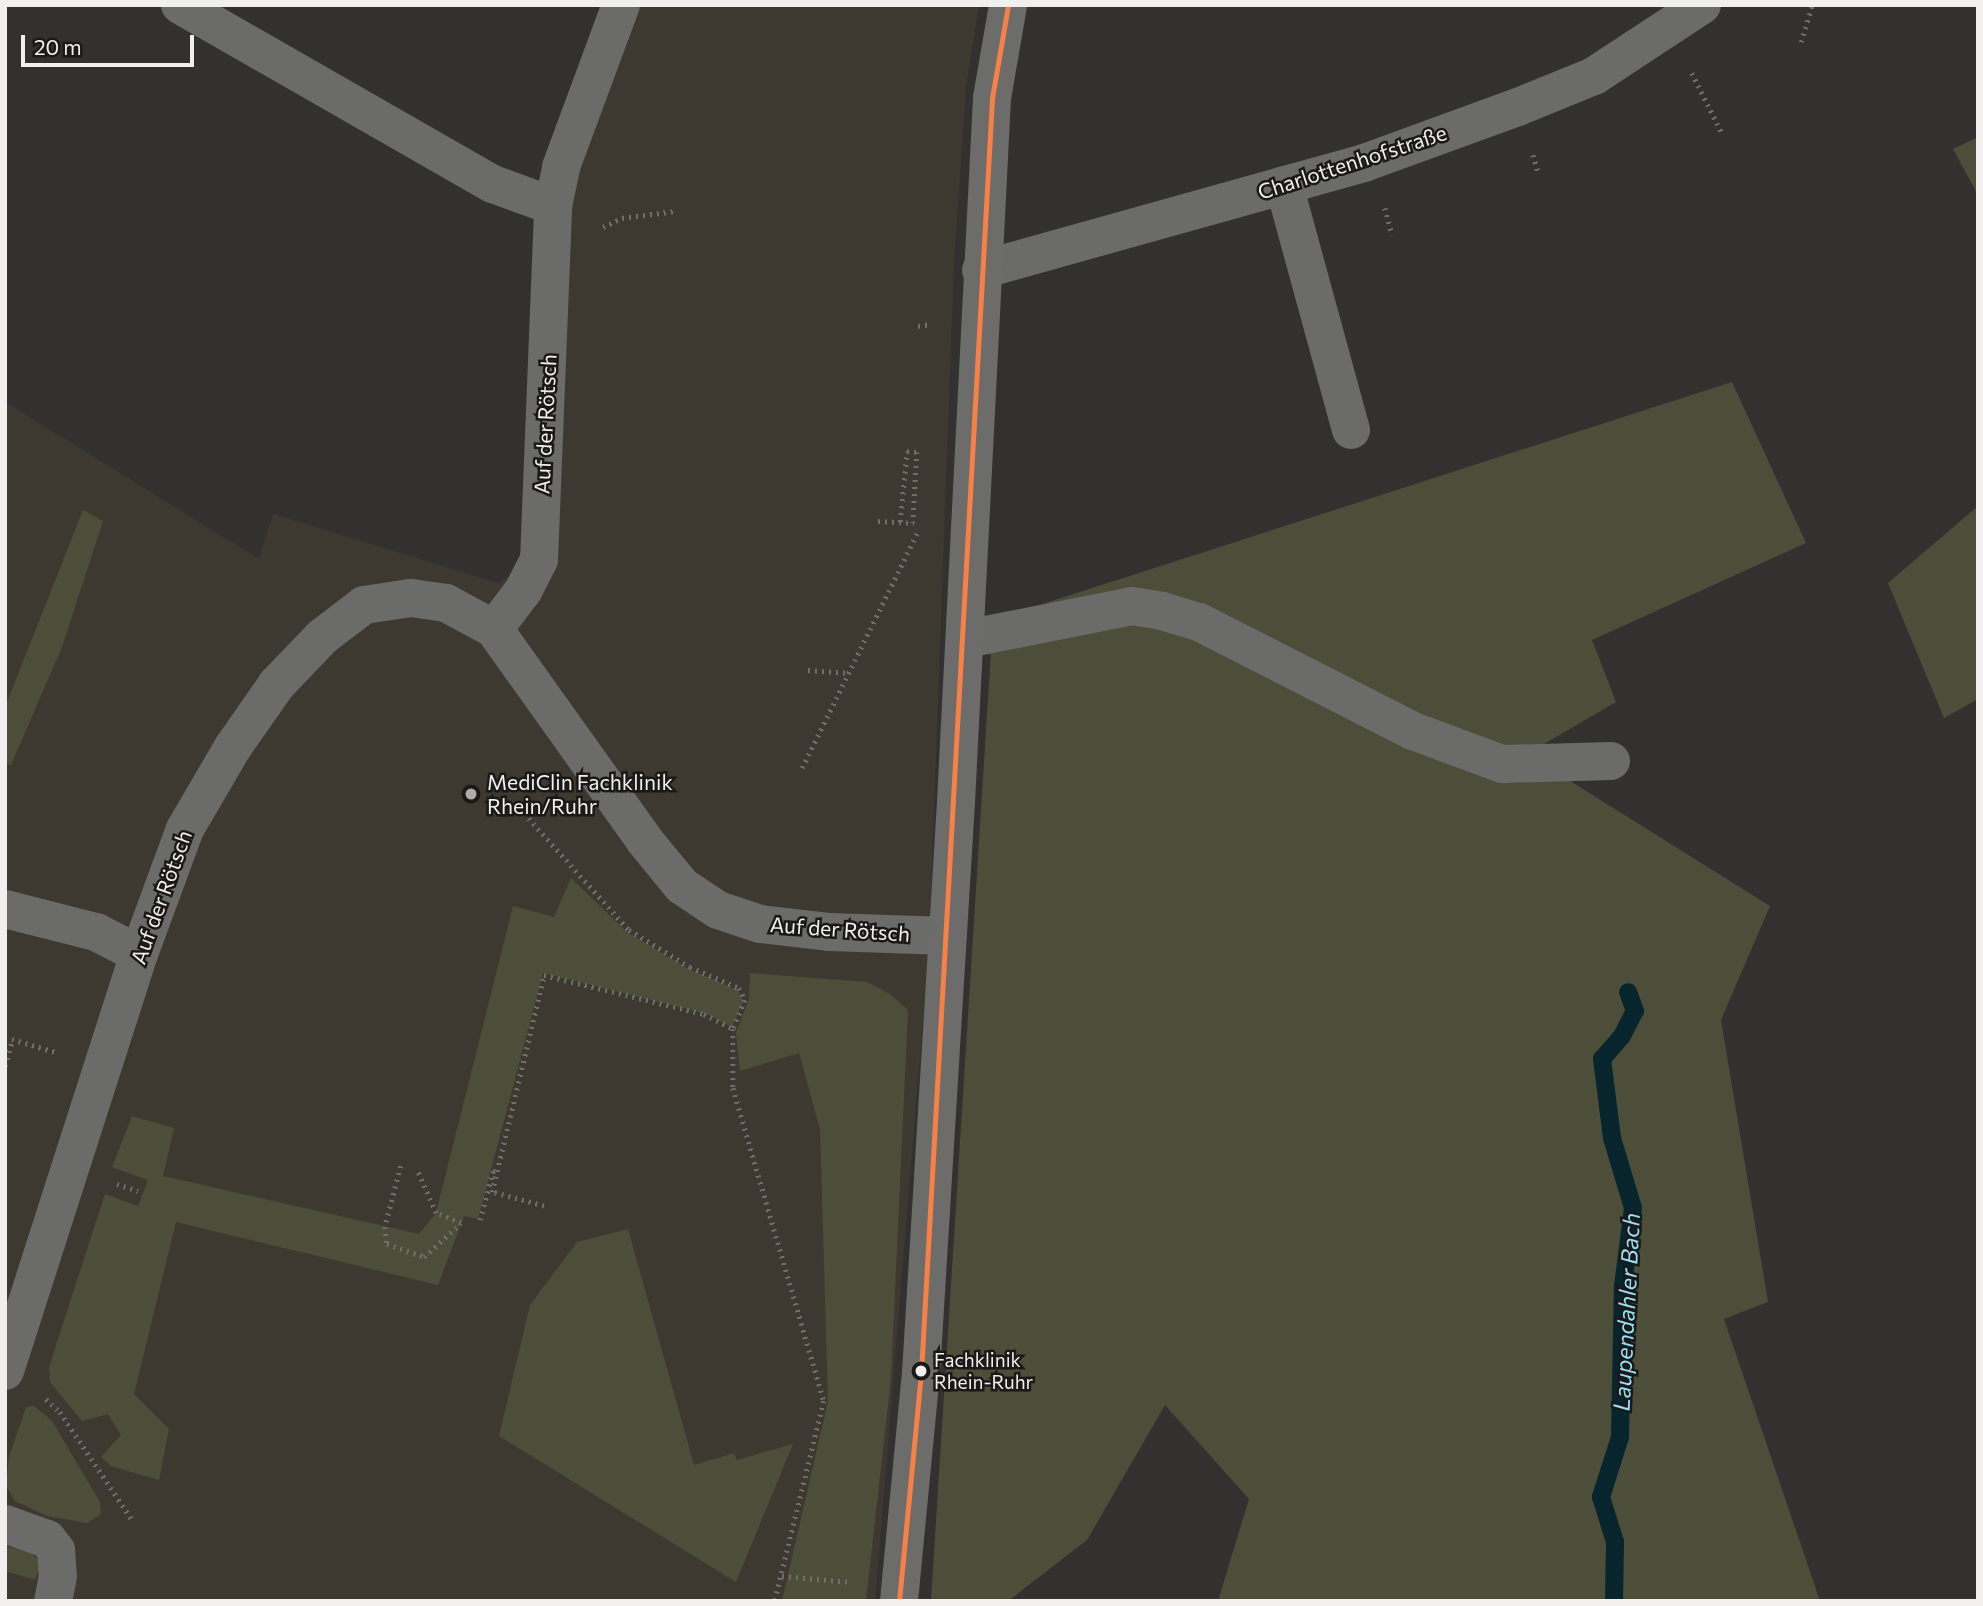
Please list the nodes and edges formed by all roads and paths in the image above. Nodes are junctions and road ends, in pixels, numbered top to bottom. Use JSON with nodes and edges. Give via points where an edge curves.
{"nodes":[{"id":1,"x":180,"y":5,"type":"edge"},
{"id":2,"x":621,"y":5,"type":"edge"},
{"id":3,"x":1008,"y":5,"type":"edge"},
{"id":4,"x":1702,"y":5,"type":"edge"},
{"id":5,"x":1812,"y":5,"type":"edge"},
{"id":6,"x":1670,"y":28,"type":"junction"},
{"id":7,"x":1801,"y":42,"type":"dead end"},
{"id":8,"x":1723,"y":135,"type":"dead end"},
{"id":9,"x":1284,"y":185,"type":"junction"},
{"id":10,"x":554,"y":206,"type":"junction"},
{"id":11,"x":676,"y":211,"type":"dead end"},
{"id":12,"x":603,"y":226,"type":"dead end"},
{"id":13,"x":981,"y":270,"type":"junction"},
{"id":14,"x":1350,"y":430,"type":"dead end"},
{"id":15,"x":878,"y":521,"type":"dead end"},
{"id":16,"x":900,"y":522,"type":"junction"},
{"id":17,"x":922,"y":523,"type":"dead end"},
{"id":18,"x":494,"y":629,"type":"junction"},
{"id":19,"x":966,"y":639,"type":"junction"},
{"id":20,"x":808,"y":670,"type":"dead end"},
{"id":21,"x":849,"y":673,"type":"junction"},
{"id":22,"x":1612,"y":761,"type":"dead end"},
{"id":23,"x":802,"y":768,"type":"dead end"},
{"id":24,"x":524,"y":813,"type":"dead end"},
{"id":25,"x":5,"y":909,"type":"edge"},
{"id":26,"x":948,"y":936,"type":"junction"},
{"id":27,"x":139,"y":954,"type":"junction"},
{"id":28,"x":733,"y":1030,"type":"junction"},
{"id":29,"x":5,"y":1066,"type":"edge"},
{"id":30,"x":103,"y":1066,"type":"junction"},
{"id":31,"x":401,"y":1166,"type":"dead end"},
{"id":32,"x":417,"y":1170,"type":"dead end"},
{"id":33,"x":499,"y":1173,"type":"dead end"},
{"id":34,"x":544,"y":1206,"type":"dead end"},
{"id":35,"x":480,"y":1220,"type":"dead end"},
{"id":36,"x":5,"y":1371,"type":"edge"},
{"id":37,"x":39,"y":1392,"type":"dead end"},
{"id":38,"x":133,"y":1521,"type":"dead end"},
{"id":39,"x":5,"y":1524,"type":"edge"},
{"id":40,"x":782,"y":1576,"type":"junction"},
{"id":41,"x":861,"y":1583,"type":"dead end"},
{"id":42,"x":53,"y":1601,"type":"edge"},
{"id":43,"x":775,"y":1601,"type":"edge"},
{"id":44,"x":899,"y":1601,"type":"edge"}],
"edges":[{"from":1,"to":10,"type":"street","via":[[493,184]]},
{"from":2,"to":10,"type":"street","name":"Auf der Rötsch","via":[[561,167]]},
{"from":3,"to":13,"type":"main road","via":[[992,98]]},
{"from":4,"to":6,"type":"street","name":"Charlottenhofstraße"},
{"from":5,"to":7,"type":"path"},
{"from":6,"to":8,"type":"path"},
{"from":6,"to":9,"type":"street","name":"Charlottenhofstraße","via":[[1594,76],[1373,159]]},
{"from":9,"to":13,"type":"street","name":"Charlottenhofstraße"},
{"from":9,"to":14,"type":"street"},
{"from":10,"to":18,"type":"street","name":"Auf der Rötsch","via":[[539,560],[523,591]]},
{"from":11,"to":12,"type":"path","via":[[622,218]]},
{"from":13,"to":19,"type":"main road"},
{"from":15,"to":16,"type":"path"},
{"from":16,"to":16,"type":"path","via":[[913,523],[918,452],[906,451]]},
{"from":17,"to":21,"type":"path"},
{"from":18,"to":26,"type":"street","name":"Auf der Rötsch","via":[[645,841],[697,897],[718,910],[760,924],[829,932]]},
{"from":18,"to":27,"type":"street","name":"Auf der Rötsch","via":[[446,603],[411,598],[364,605],[322,636],[277,684],[190,819]]},
{"from":19,"to":22,"type":"street","via":[[1132,606],[1162,611],[1199,622],[1413,731],[1502,764]]},
{"from":19,"to":26,"type":"main road"},
{"from":20,"to":21,"type":"path"},
{"from":21,"to":23,"type":"path"},
{"from":24,"to":28,"type":"path","via":[[629,930],[690,968],[739,988],[745,1000]]},
{"from":25,"to":27,"type":"street","via":[[96,932]]},
{"from":26,"to":44,"type":"main road","via":[[921,1373]]},
{"from":27,"to":30,"type":"street","name":"Auf der Rötsch"},
{"from":28,"to":34,"type":"path","via":[[704,1014],[544,975],[492,1192]]},
{"from":28,"to":40,"type":"path","via":[[733,1088],[824,1401]]},
{"from":29,"to":30,"type":"path","via":[[12,1039]]},
{"from":30,"to":36,"type":"street","name":"Auf der Rötsch"},
{"from":31,"to":32,"type":"path","via":[[385,1227],[387,1244],[424,1257],[461,1223],[436,1213]]},
{"from":33,"to":35,"type":"path","via":[[493,1171]]},
{"from":37,"to":38,"type":"path","via":[[60,1412]]},
{"from":39,"to":42,"type":"street","via":[[47,1539],[56,1550],[58,1576]]},
{"from":40,"to":41,"type":"path"},
{"from":40,"to":43,"type":"path"}]}
